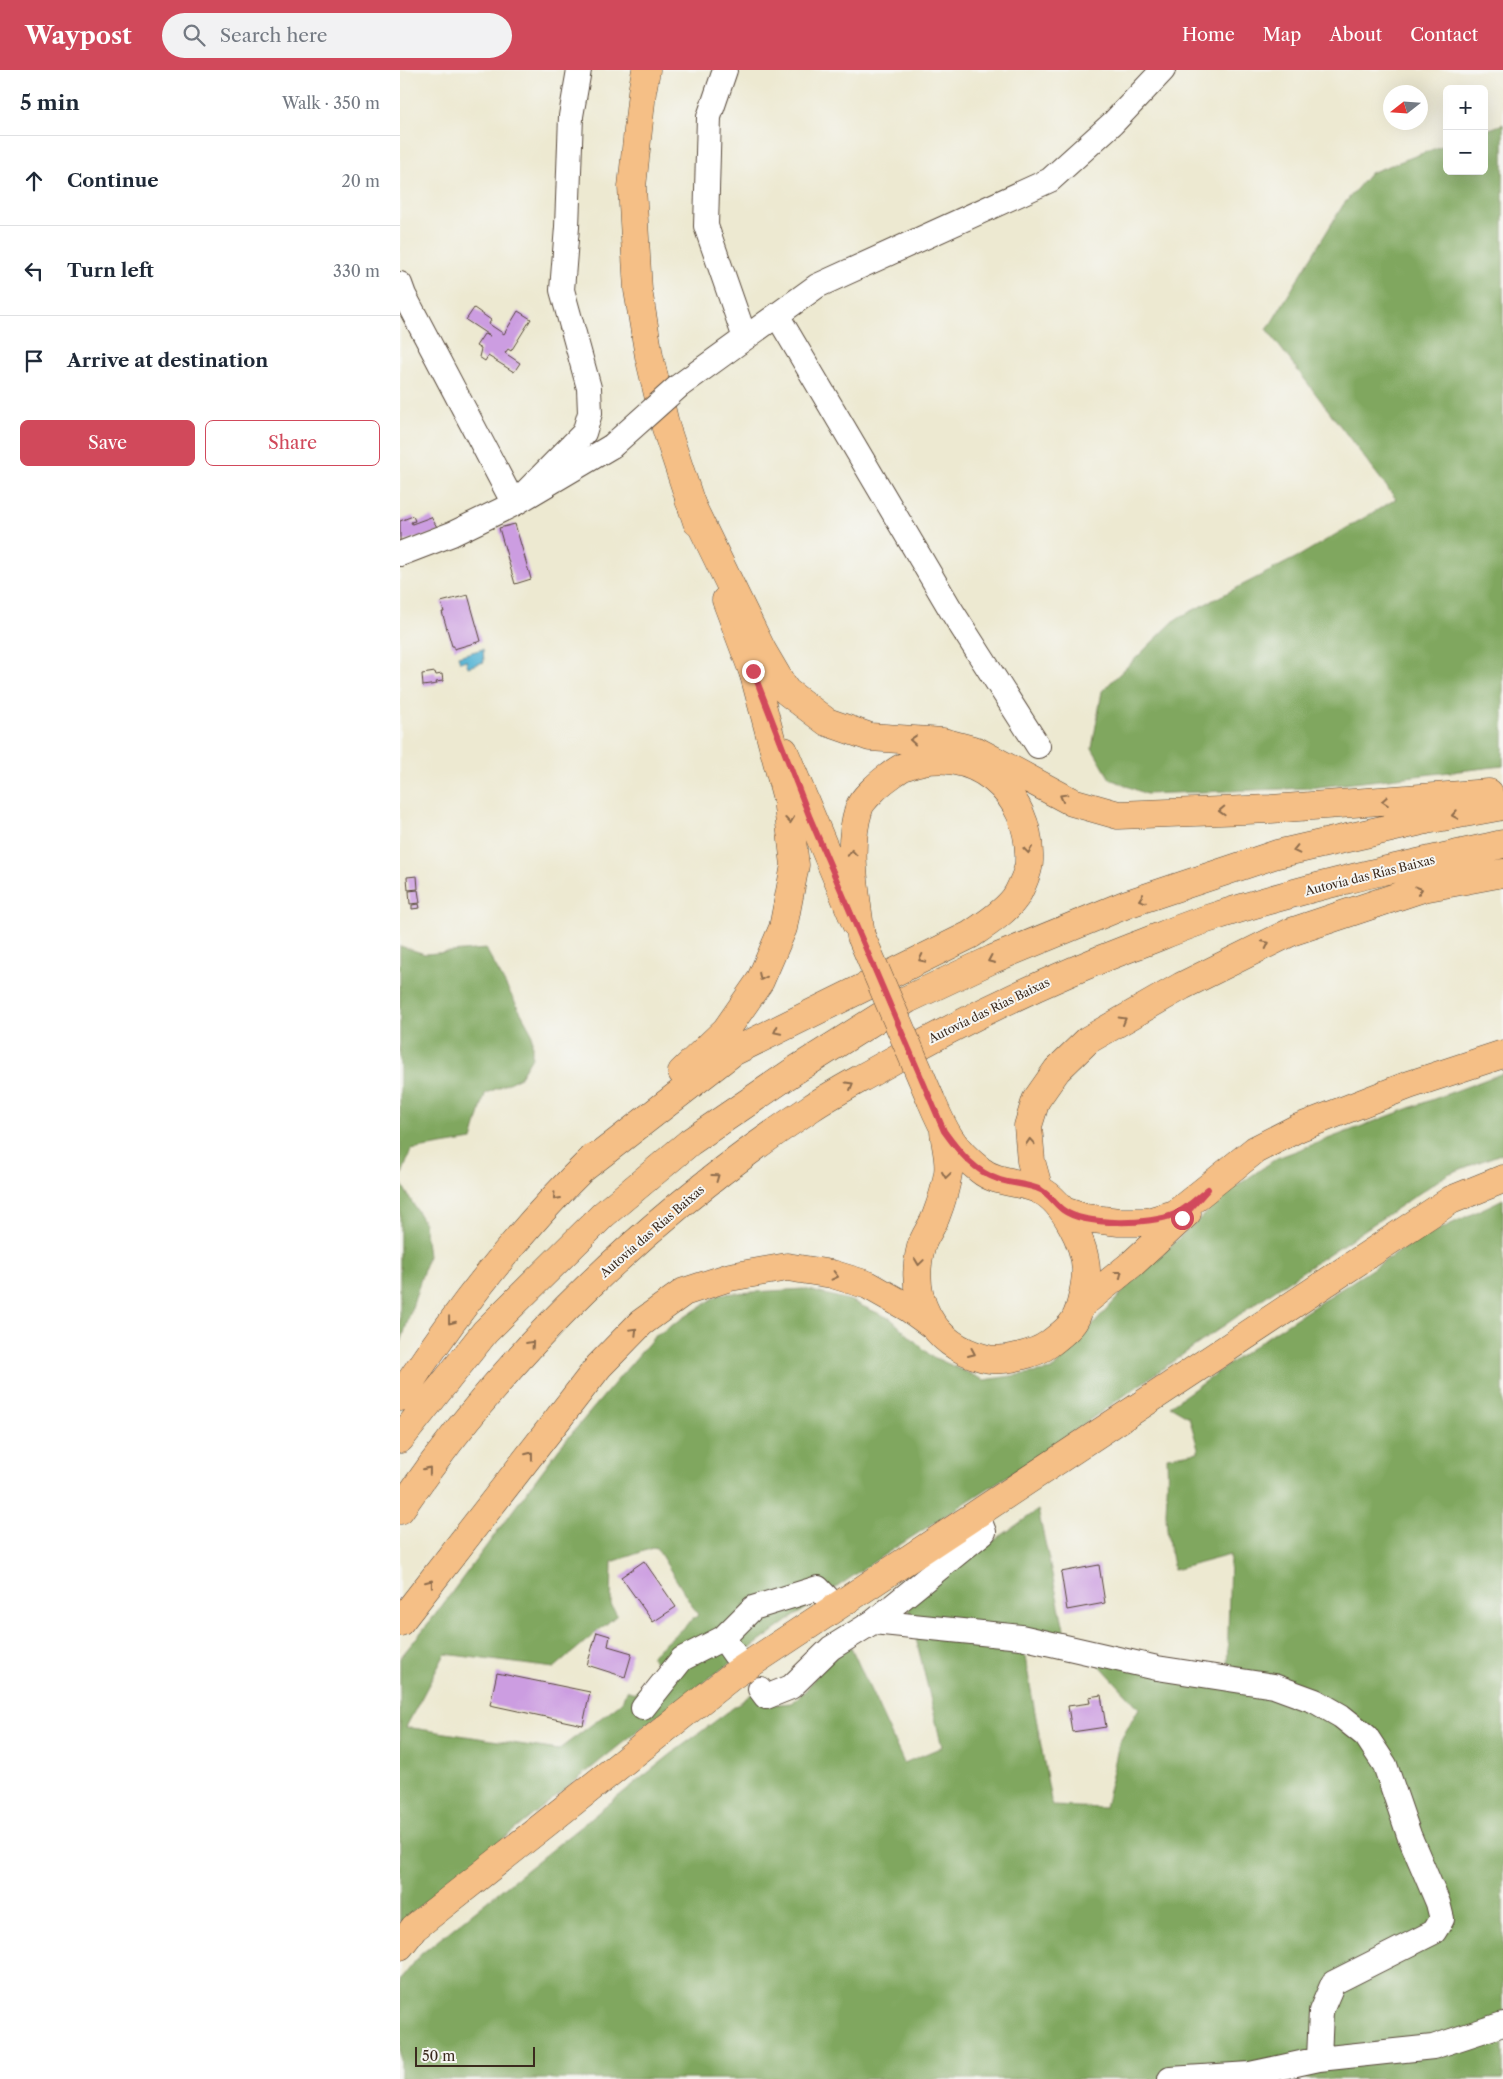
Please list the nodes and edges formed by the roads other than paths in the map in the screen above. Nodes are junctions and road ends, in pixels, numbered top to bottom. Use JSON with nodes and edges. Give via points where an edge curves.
{"nodes":[{"id":1,"x":579,"y":70,"type":"edge"},
{"id":2,"x":646,"y":70,"type":"edge"},
{"id":3,"x":725,"y":70,"type":"edge"},
{"id":4,"x":1163,"y":70,"type":"edge"},
{"id":5,"x":400,"y":284,"type":"edge"},
{"id":6,"x":777,"y":315,"type":"junction"},
{"id":7,"x":745,"y":338,"type":"junction"},
{"id":8,"x":689,"y":500,"type":"junction"},
{"id":9,"x":514,"y":504,"type":"junction"},
{"id":10,"x":400,"y":554,"type":"edge"},
{"id":11,"x":753,"y":671,"type":"junction"},
{"id":12,"x":1038,"y":746,"type":"dead end"},
{"id":13,"x":1503,"y":792,"type":"edge"},
{"id":14,"x":1503,"y":806,"type":"edge"},
{"id":15,"x":1503,"y":844,"type":"edge"},
{"id":16,"x":1503,"y":873,"type":"edge"},
{"id":17,"x":861,"y":936,"type":"junction"},
{"id":18,"x":1503,"y":1054,"type":"edge"},
{"id":19,"x":944,"y":1131,"type":"junction"},
{"id":20,"x":581,"y":1170,"type":"junction"},
{"id":21,"x":1503,"y":1179,"type":"edge"},
{"id":22,"x":1208,"y":1189,"type":"junction"},
{"id":23,"x":1039,"y":1190,"type":"junction"},
{"id":24,"x":1064,"y":1211,"type":"junction"},
{"id":25,"x":1081,"y":1305,"type":"junction"},
{"id":26,"x":932,"y":1326,"type":"junction"},
{"id":27,"x":400,"y":1397,"type":"edge"},
{"id":28,"x":400,"y":1439,"type":"edge"},
{"id":29,"x":400,"y":1510,"type":"edge"},
{"id":30,"x":977,"y":1514,"type":"junction"},
{"id":31,"x":836,"y":1607,"type":"junction"},
{"id":32,"x":400,"y":1622,"type":"edge"},
{"id":33,"x":873,"y":1622,"type":"junction"},
{"id":34,"x":760,"y":1689,"type":"dead end"},
{"id":35,"x":643,"y":1708,"type":"dead end"},
{"id":36,"x":400,"y":1946,"type":"edge"},
{"id":37,"x":1503,"y":2024,"type":"edge"},
{"id":38,"x":1319,"y":2059,"type":"junction"},
{"id":39,"x":1170,"y":2079,"type":"edge"}],
"edges":[{"from":1,"to":9,"type":"street","via":[[570,116],[562,290],[589,388],[590,413],[584,433]]},
{"from":2,"to":8,"type":"main road","via":[[632,187],[638,290],[666,428]]},
{"from":3,"to":7,"type":"street","via":[[709,117],[706,226]]},
{"from":4,"to":6,"type":"street","via":[[1113,123],[1050,180],[817,286]]},
{"from":5,"to":9,"type":"street"},
{"from":6,"to":7,"type":"street"},
{"from":6,"to":12,"type":"street","via":[[951,610]]},
{"from":7,"to":9,"type":"street","bridge":true,"via":[[679,386],[612,446]]},
{"from":8,"to":11,"type":"main road"},
{"from":13,"to":8,"type":"main road","one_way":true,"via":[[1270,809],[1118,815],[1072,802],[977,751],[943,742],[870,737],[827,722],[786,691],[762,650]]},
{"from":9,"to":10,"type":"street","via":[[452,534]]},
{"from":11,"to":17,"type":"main road","via":[[810,818]]},
{"from":11,"to":20,"type":"main road","one_way":true,"via":[[788,799],[795,865],[783,928],[760,981],[726,1030]]},
{"from":14,"to":28,"type":"main road","one_way":true,"via":[[1426,820],[1267,857],[1127,904],[993,958],[908,999],[690,1142],[603,1215],[485,1332]]},
{"from":29,"to":15,"type":"main road","name":"Autovía das Rías Baixas","one_way":true,"via":[[501,1379],[546,1328],[684,1202],[812,1107],[935,1035],[1076,969],[1206,919],[1352,877]]},
{"from":23,"to":16,"type":"main road","one_way":true,"via":[[1031,1161],[1028,1126],[1036,1100],[1057,1070],[1088,1040],[1182,986],[1291,932],[1423,888]]},
{"from":17,"to":19,"type":"main road","bridge":true},
{"from":17,"to":20,"type":"main road","one_way":true,"via":[[851,846],[859,806],[882,781],[904,766],[928,760],[955,761],[980,769],[1000,783],[1011,797],[1025,828],[1030,862],[1018,894],[996,917],[970,935],[733,1052]]},
{"from":18,"to":22,"type":"main road","via":[[1409,1085],[1298,1128],[1255,1150]]},
{"from":19,"to":23,"type":"main road","via":[[962,1156],[982,1172],[999,1180]]},
{"from":19,"to":26,"type":"main road","one_way":true,"via":[[948,1172],[936,1217],[921,1246],[917,1274],[919,1298]]},
{"from":20,"to":27,"type":"main road","one_way":true,"via":[[508,1250],[440,1336]]},
{"from":21,"to":30,"type":"main road","via":[[1451,1200]]},
{"from":22,"to":24,"type":"main road","via":[[1175,1214],[1148,1222],[1084,1218]]},
{"from":25,"to":22,"type":"main road","one_way":true,"via":[[1133,1264]]},
{"from":23,"to":24,"type":"main road"},
{"from":24,"to":25,"type":"main road","via":[[1078,1237],[1086,1269]]},
{"from":26,"to":25,"type":"main road","one_way":true,"via":[[955,1345],[985,1359],[1017,1357],[1047,1345],[1074,1322]]},
{"from":32,"to":26,"type":"main road","one_way":true,"via":[[600,1366],[641,1323],[684,1292],[730,1277],[787,1268],[832,1274],[868,1285]]},
{"from":30,"to":31,"type":"main road"},
{"from":30,"to":33,"type":"street","via":[[984,1532]]},
{"from":31,"to":35,"type":"street","via":[[818,1588],[753,1608],[729,1647],[682,1659]]},
{"from":31,"to":36,"type":"main road","via":[[724,1682],[414,1928]]},
{"from":33,"to":34,"type":"street","via":[[830,1648],[791,1687],[766,1697]]},
{"from":33,"to":38,"type":"street","via":[[1022,1637],[1158,1668],[1274,1686],[1315,1701],[1366,1736],[1385,1765],[1442,1919],[1434,1932],[1333,1983],[1321,2011]]},
{"from":37,"to":38,"type":"street","via":[[1433,2047]]},
{"from":38,"to":39,"type":"street","via":[[1250,2074]]}]}
